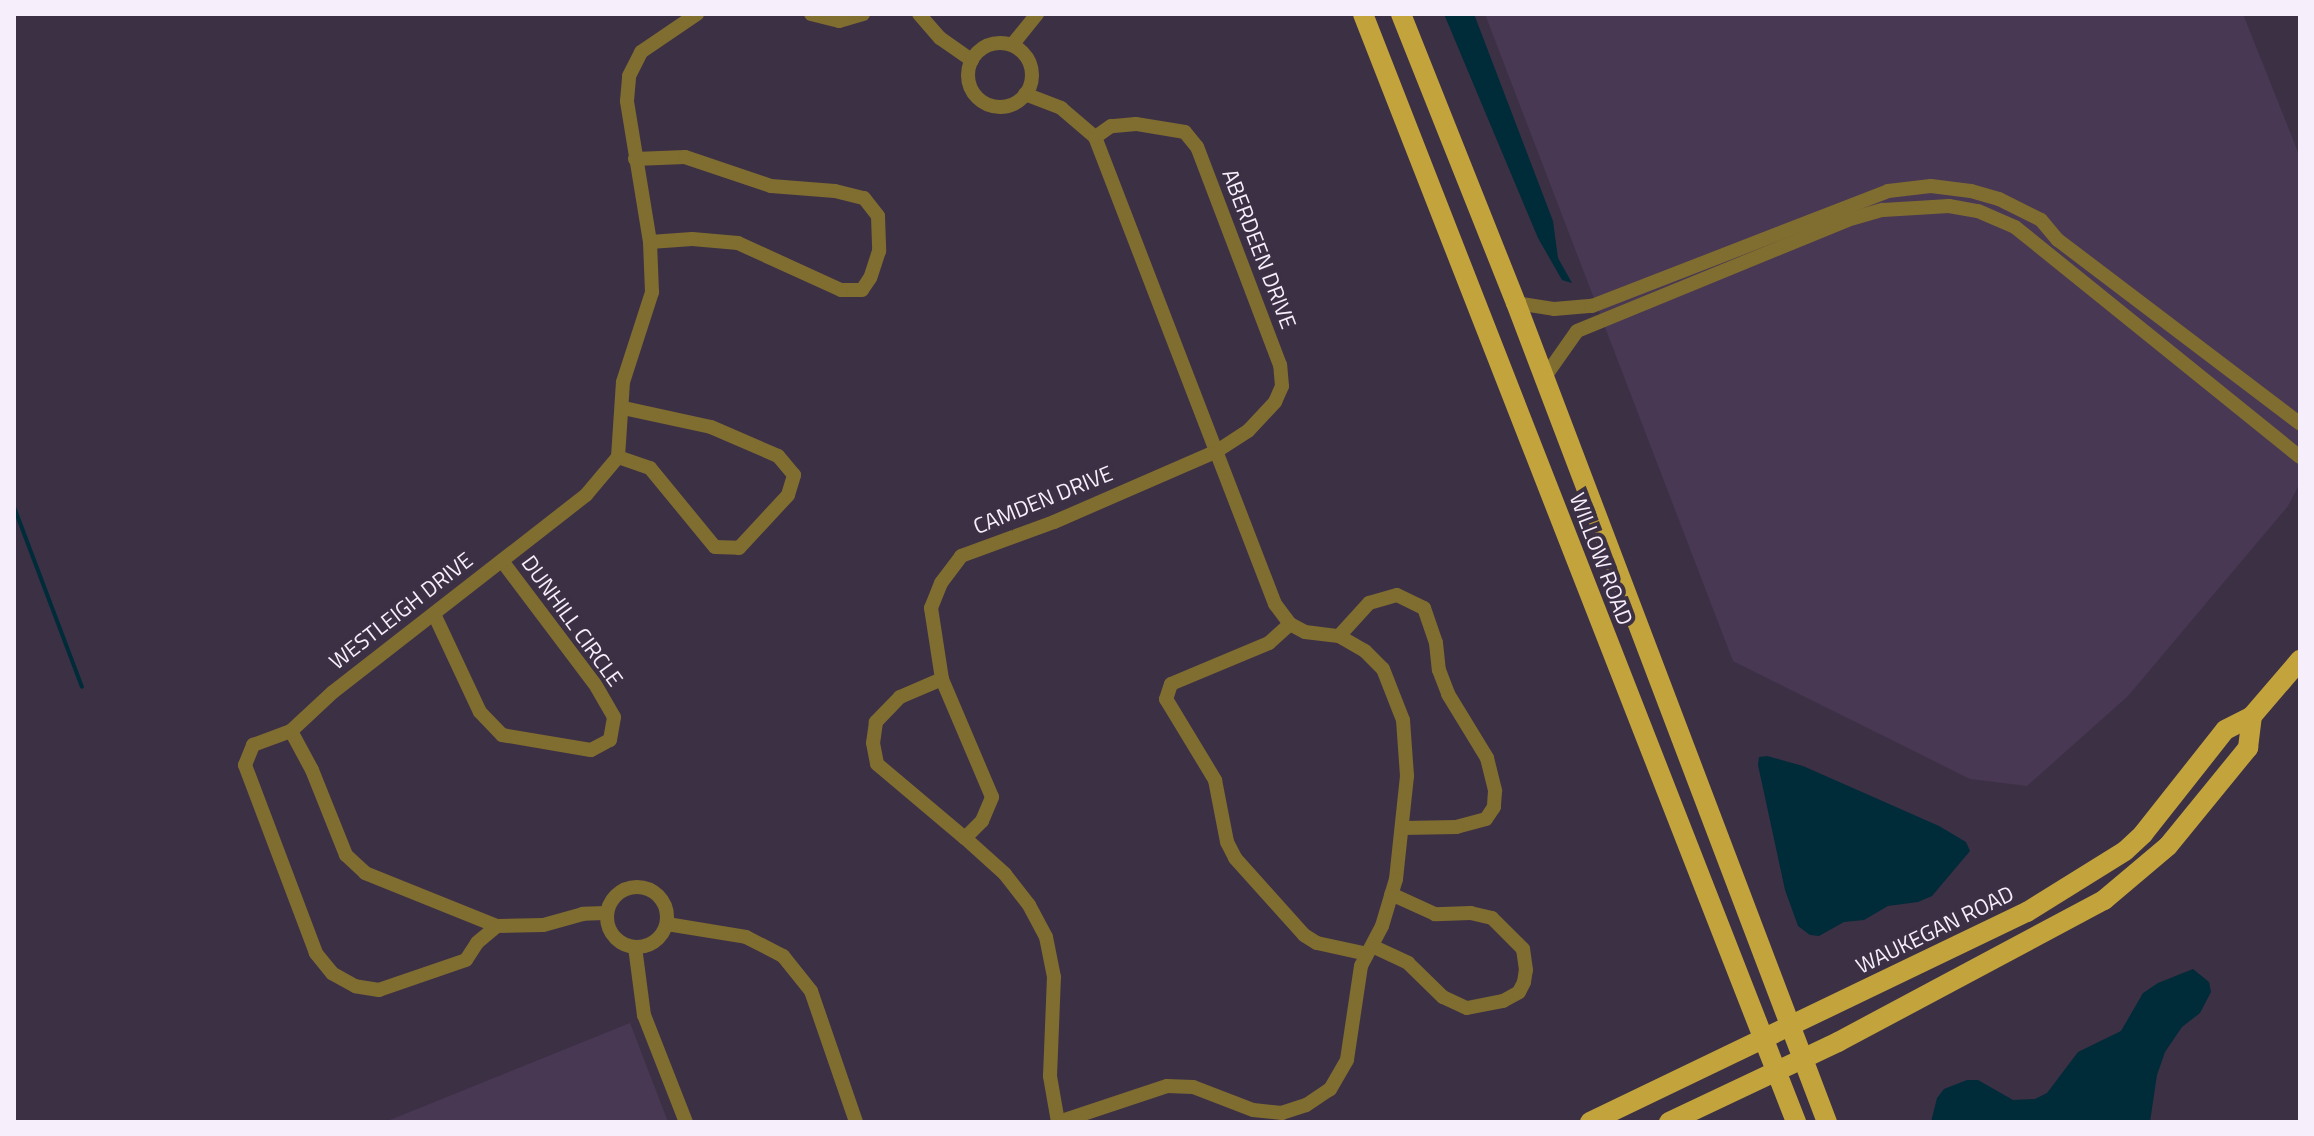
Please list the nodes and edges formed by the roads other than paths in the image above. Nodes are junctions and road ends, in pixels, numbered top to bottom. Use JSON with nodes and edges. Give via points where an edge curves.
{"nodes":[{"id":1,"x":697,"y":14,"type":"edge"},
{"id":2,"x":811,"y":14,"type":"edge"},
{"id":3,"x":863,"y":14,"type":"edge"},
{"id":4,"x":919,"y":14,"type":"edge"},
{"id":5,"x":1037,"y":14,"type":"edge"},
{"id":6,"x":1363,"y":14,"type":"edge"},
{"id":7,"x":1401,"y":14,"type":"edge"},
{"id":8,"x":1012,"y":45,"type":"junction"},
{"id":9,"x":972,"y":60,"type":"junction"},
{"id":10,"x":1025,"y":94,"type":"junction"},
{"id":11,"x":1095,"y":137,"type":"junction"},
{"id":12,"x":635,"y":159,"type":"junction"},
{"id":13,"x":650,"y":242,"type":"junction"},
{"id":14,"x":1516,"y":303,"type":"junction"},
{"id":15,"x":1544,"y":378,"type":"junction"},
{"id":16,"x":624,"y":408,"type":"junction"},
{"id":17,"x":2300,"y":424,"type":"edge"},
{"id":18,"x":1217,"y":451,"type":"junction"},
{"id":19,"x":618,"y":457,"type":"junction"},
{"id":20,"x":2300,"y":457,"type":"edge"},
{"id":21,"x":502,"y":561,"type":"junction"},
{"id":22,"x":434,"y":614,"type":"junction"},
{"id":23,"x":1290,"y":624,"type":"junction"},
{"id":24,"x":1339,"y":636,"type":"junction"},
{"id":25,"x":2300,"y":660,"type":"edge"},
{"id":26,"x":942,"y":679,"type":"junction"},
{"id":27,"x":2252,"y":716,"type":"junction"},
{"id":28,"x":291,"y":731,"type":"junction"},
{"id":29,"x":1403,"y":828,"type":"junction"},
{"id":30,"x":965,"y":838,"type":"junction"},
{"id":31,"x":1391,"y":894,"type":"junction"},
{"id":32,"x":606,"y":913,"type":"junction"},
{"id":33,"x":667,"y":924,"type":"junction"},
{"id":34,"x":497,"y":926,"type":"junction"},
{"id":35,"x":635,"y":947,"type":"junction"},
{"id":36,"x":1370,"y":950,"type":"junction"},
{"id":37,"x":1789,"y":1026,"type":"junction"},
{"id":38,"x":1763,"y":1038,"type":"junction"},
{"id":39,"x":1802,"y":1058,"type":"junction"},
{"id":40,"x":1776,"y":1071,"type":"junction"},
{"id":41,"x":686,"y":1122,"type":"edge"},
{"id":42,"x":856,"y":1122,"type":"edge"},
{"id":43,"x":1058,"y":1122,"type":"edge"},
{"id":44,"x":1590,"y":1122,"type":"edge"},
{"id":45,"x":1669,"y":1122,"type":"edge"},
{"id":46,"x":1796,"y":1122,"type":"edge"},
{"id":47,"x":1827,"y":1122,"type":"edge"}],
"edges":[{"from":1,"to":12,"type":"street","via":[[641,52],[629,76]]},
{"from":2,"to":3,"type":"street","via":[[839,21]]},
{"from":4,"to":9,"type":"street","via":[[940,38]]},
{"from":5,"to":8,"type":"street"},
{"from":6,"to":38,"type":"main road","name":"WILLOW ROAD"},
{"from":7,"to":14,"type":"main road","name":"WILLOW ROAD"},
{"from":8,"to":9,"type":"street","via":[[985,46]]},
{"from":8,"to":10,"type":"street","via":[[1030,67]]},
{"from":9,"to":10,"type":"street","via":[[968,80],[987,104],[1008,106]]},
{"from":10,"to":11,"type":"street","via":[[1061,108]]},
{"from":11,"to":18,"type":"street"},
{"from":11,"to":18,"type":"street","name":"ABERDEEN DRIVE","via":[[1111,126],[1136,124],[1185,132],[1197,147],[1280,365],[1282,386],[1275,402],[1248,431]]},
{"from":12,"to":13,"type":"street"},
{"from":12,"to":13,"type":"street","via":[[685,157],[771,186],[835,191],[864,198],[878,216],[879,251],[862,290],[841,290],[738,243]]},
{"from":13,"to":16,"type":"street","via":[[652,292],[623,382]]},
{"from":14,"to":15,"type":"main road","name":"WILLOW ROAD"},
{"from":14,"to":17,"type":"street","via":[[1554,309],[1592,306],[1888,191],[1931,186],[1971,191],[2041,220],[2058,240]]},
{"from":15,"to":20,"type":"street","via":[[1577,331],[1847,220],[1883,210],[1949,206],[1978,211],[2015,227]]},
{"from":15,"to":37,"type":"main road","name":"WILLOW ROAD"},
{"from":16,"to":19,"type":"street"},
{"from":16,"to":19,"type":"street","via":[[711,427],[778,456],[794,475],[788,495],[739,548],[715,547],[650,468]]},
{"from":18,"to":23,"type":"street","via":[[1275,604]]},
{"from":18,"to":26,"type":"street","name":"CAMDEN DRIVE","via":[[961,556],[931,608]]},
{"from":19,"to":21,"type":"street","name":"WESTLEIGH DRIVE","via":[[586,495]]},
{"from":21,"to":22,"type":"street","name":"WESTLEIGH DRIVE"},
{"from":21,"to":22,"type":"street","name":"DUNHILL CIRCLE","via":[[594,683],[614,717],[610,740],[591,750],[502,735],[480,712]]},
{"from":22,"to":28,"type":"street","name":"WESTLEIGH DRIVE"},
{"from":23,"to":24,"type":"street","via":[[1305,632]]},
{"from":23,"to":36,"type":"street","via":[[1269,643],[1171,684],[1166,699],[1215,780],[1235,858],[1304,935],[1317,943]]},
{"from":24,"to":29,"type":"street","via":[[1383,669],[1397,700],[1407,776]]},
{"from":24,"to":29,"type":"street","via":[[1369,603],[1397,595],[1424,608],[1448,694],[1487,758],[1495,791],[1486,819],[1457,827]]},
{"from":25,"to":27,"type":"main road","name":"WAUKEGAN ROAD"},
{"from":26,"to":30,"type":"street","name":"CAMDEN DRIVE","via":[[992,797],[982,821]]},
{"from":26,"to":30,"type":"street","via":[[900,697],[876,722],[873,743],[877,764]]},
{"from":27,"to":37,"type":"main road","name":"WAUKEGAN ROAD","via":[[2225,730],[2125,851],[2027,912]]},
{"from":27,"to":39,"type":"main road","name":"WAUKEGAN ROAD","via":[[2248,748],[2238,761],[2168,846],[2104,900]]},
{"from":28,"to":34,"type":"street","via":[[346,855],[365,873]]},
{"from":28,"to":34,"type":"street","name":"WESTLEIGH DRIVE","via":[[253,745],[245,765],[316,953],[332,973],[355,986],[379,990],[466,960]]},
{"from":29,"to":31,"type":"street"},
{"from":30,"to":43,"type":"street","via":[[1005,874],[1046,937],[1054,977],[1050,1076]]},
{"from":31,"to":36,"type":"street"},
{"from":31,"to":36,"type":"street","via":[[1435,914],[1492,918],[1523,949],[1524,982],[1519,992],[1503,1001],[1467,1008],[1443,997],[1408,963]]},
{"from":32,"to":33,"type":"street","via":[[617,893],[638,886],[659,895],[667,908]]},
{"from":32,"to":34,"type":"street","via":[[543,925]]},
{"from":32,"to":35,"type":"street","via":[[613,936]]},
{"from":33,"to":35,"type":"street","via":[[651,944]]},
{"from":33,"to":42,"type":"street","via":[[746,937],[783,956],[811,991]]},
{"from":35,"to":41,"type":"street","via":[[644,1015]]},
{"from":36,"to":43,"type":"street","via":[[1359,981],[1347,1060],[1330,1089],[1306,1105],[1282,1113],[1253,1110],[1193,1087],[1167,1086]]},
{"from":37,"to":38,"type":"main road","name":"WAUKEGAN ROAD"},
{"from":37,"to":39,"type":"main road","name":"WILLOW ROAD"},
{"from":38,"to":40,"type":"main road","name":"WILLOW ROAD"},
{"from":38,"to":44,"type":"main road","name":"WAUKEGAN ROAD"},
{"from":39,"to":40,"type":"main road","name":"WAUKEGAN ROAD"},
{"from":39,"to":47,"type":"main road","name":"WILLOW ROAD"},
{"from":40,"to":45,"type":"main road","name":"WAUKEGAN ROAD"},
{"from":40,"to":46,"type":"main road","name":"WILLOW ROAD"}]}
